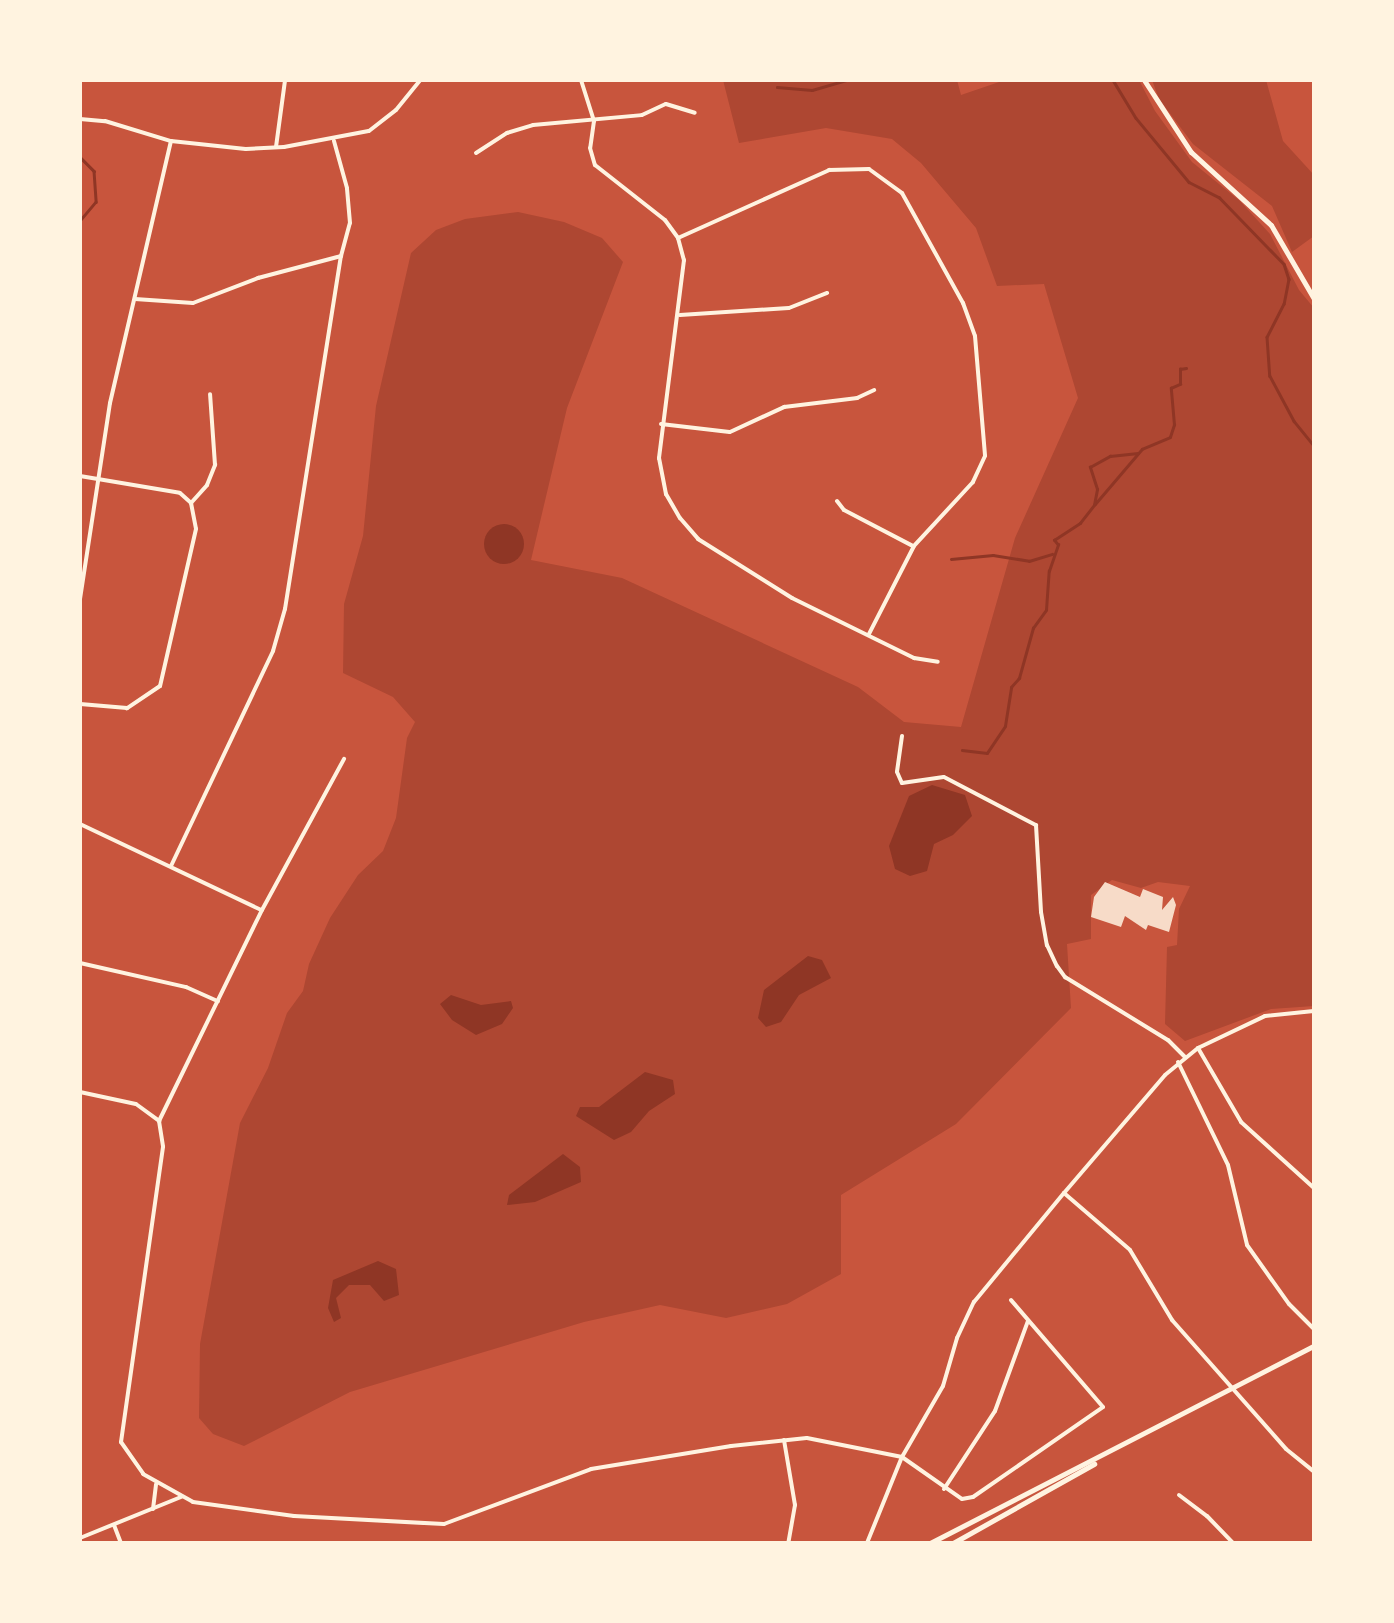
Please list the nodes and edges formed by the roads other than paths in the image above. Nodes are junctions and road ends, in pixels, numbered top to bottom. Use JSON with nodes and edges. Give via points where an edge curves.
{"nodes":[{"id":1,"x":285,"y":80,"type":"edge"},
{"id":2,"x":420,"y":80,"type":"edge"},
{"id":3,"x":581,"y":80,"type":"edge"},
{"id":4,"x":1144,"y":80,"type":"edge"},
{"id":5,"x":695,"y":113,"type":"dead end"},
{"id":6,"x":80,"y":119,"type":"edge"},
{"id":7,"x":594,"y":121,"type":"junction"},
{"id":8,"x":172,"y":141,"type":"junction"},
{"id":9,"x":334,"y":141,"type":"junction"},
{"id":10,"x":276,"y":147,"type":"junction"},
{"id":11,"x":476,"y":153,"type":"dead end"},
{"id":12,"x":678,"y":238,"type":"junction"},
{"id":13,"x":341,"y":256,"type":"junction"},
{"id":14,"x":827,"y":292,"type":"dead end"},
{"id":15,"x":1314,"y":298,"type":"edge"},
{"id":16,"x":135,"y":299,"type":"junction"},
{"id":17,"x":680,"y":315,"type":"junction"},
{"id":18,"x":874,"y":390,"type":"dead end"},
{"id":19,"x":210,"y":394,"type":"dead end"},
{"id":20,"x":661,"y":424,"type":"junction"},
{"id":21,"x":80,"y":476,"type":"edge"},
{"id":22,"x":98,"y":478,"type":"junction"},
{"id":23,"x":837,"y":501,"type":"dead end"},
{"id":24,"x":190,"y":503,"type":"junction"},
{"id":25,"x":914,"y":546,"type":"junction"},
{"id":26,"x":80,"y":598,"type":"edge"},
{"id":27,"x":869,"y":634,"type":"junction"},
{"id":28,"x":938,"y":662,"type":"dead end"},
{"id":29,"x":80,"y":704,"type":"edge"},
{"id":30,"x":902,"y":736,"type":"dead end"},
{"id":31,"x":344,"y":758,"type":"dead end"},
{"id":32,"x":80,"y":824,"type":"edge"},
{"id":33,"x":172,"y":866,"type":"junction"},
{"id":34,"x":262,"y":910,"type":"junction"},
{"id":35,"x":80,"y":963,"type":"edge"},
{"id":36,"x":218,"y":1001,"type":"junction"},
{"id":37,"x":1314,"y":1011,"type":"edge"},
{"id":38,"x":1198,"y":1048,"type":"junction"},
{"id":39,"x":1186,"y":1057,"type":"junction"},
{"id":40,"x":1178,"y":1062,"type":"junction"},
{"id":41,"x":80,"y":1092,"type":"edge"},
{"id":42,"x":159,"y":1121,"type":"junction"},
{"id":43,"x":1314,"y":1188,"type":"edge"},
{"id":44,"x":1064,"y":1193,"type":"junction"},
{"id":45,"x":1011,"y":1300,"type":"dead end"},
{"id":46,"x":1028,"y":1321,"type":"junction"},
{"id":47,"x":1314,"y":1329,"type":"edge"},
{"id":48,"x":1314,"y":1346,"type":"edge"},
{"id":49,"x":1232,"y":1389,"type":"junction"},
{"id":50,"x":784,"y":1440,"type":"junction"},
{"id":51,"x":902,"y":1457,"type":"junction"},
{"id":52,"x":1100,"y":1459,"type":"junction"},
{"id":53,"x":1314,"y":1472,"type":"edge"},
{"id":54,"x":156,"y":1483,"type":"junction"},
{"id":55,"x":944,"y":1488,"type":"junction"},
{"id":56,"x":1179,"y":1495,"type":"dead end"},
{"id":57,"x":180,"y":1497,"type":"junction"},
{"id":58,"x":153,"y":1509,"type":"junction"},
{"id":59,"x":114,"y":1525,"type":"junction"},
{"id":60,"x":80,"y":1538,"type":"edge"},
{"id":61,"x":121,"y":1543,"type":"edge"},
{"id":62,"x":788,"y":1543,"type":"edge"},
{"id":63,"x":867,"y":1543,"type":"edge"},
{"id":64,"x":930,"y":1543,"type":"edge"},
{"id":65,"x":953,"y":1543,"type":"edge"},
{"id":66,"x":1233,"y":1543,"type":"edge"}],
"edges":[{"from":1,"to":10,"type":"street"},
{"from":2,"to":9,"type":"street","via":[[383,122]]},
{"from":3,"to":7,"type":"street"},
{"from":4,"to":15,"type":"main road","via":[[1191,152],[1271,225]]},
{"from":5,"to":7,"type":"street","via":[[666,104],[642,115]]},
{"from":6,"to":8,"type":"street"},
{"from":7,"to":11,"type":"street","via":[[520,128]]},
{"from":7,"to":12,"type":"street","via":[[592,158],[600,172],[654,210]]},
{"from":8,"to":10,"type":"street"},
{"from":8,"to":16,"type":"street"},
{"from":9,"to":10,"type":"street"},
{"from":9,"to":13,"type":"street","via":[[350,208]]},
{"from":12,"to":17,"type":"street","via":[[684,260]]},
{"from":12,"to":25,"type":"street","via":[[839,168],[870,169],[902,193],[969,317],[985,444],[973,482]]},
{"from":13,"to":16,"type":"street","via":[[193,303]]},
{"from":13,"to":33,"type":"street","via":[[285,609],[272,651]]},
{"from":14,"to":17,"type":"street","via":[[789,308]]},
{"from":16,"to":22,"type":"street"},
{"from":17,"to":20,"type":"street"},
{"from":18,"to":20,"type":"street","via":[[784,406],[730,432]]},
{"from":19,"to":24,"type":"street","via":[[215,465],[208,486]]},
{"from":20,"to":27,"type":"street","via":[[666,494],[698,538],[792,598]]},
{"from":21,"to":22,"type":"street"},
{"from":22,"to":24,"type":"street","via":[[166,488]]},
{"from":22,"to":26,"type":"street"},
{"from":23,"to":25,"type":"street"},
{"from":24,"to":29,"type":"street","via":[[196,528],[160,686],[127,708]]},
{"from":25,"to":27,"type":"street"},
{"from":27,"to":28,"type":"street","via":[[914,658]]},
{"from":30,"to":39,"type":"street","via":[[902,783],[944,777],[1036,825],[1041,912],[1057,966]]},
{"from":31,"to":34,"type":"street"},
{"from":32,"to":33,"type":"street"},
{"from":33,"to":34,"type":"street"},
{"from":34,"to":36,"type":"street"},
{"from":35,"to":36,"type":"street","via":[[186,987]]},
{"from":36,"to":42,"type":"street"},
{"from":37,"to":38,"type":"street","via":[[1265,1016]]},
{"from":38,"to":39,"type":"street"},
{"from":38,"to":43,"type":"street","via":[[1235,1114]]},
{"from":39,"to":40,"type":"street"},
{"from":40,"to":44,"type":"street"},
{"from":40,"to":47,"type":"street","via":[[1223,1152],[1248,1245]]},
{"from":41,"to":42,"type":"street","via":[[136,1104]]},
{"from":42,"to":54,"type":"street","via":[[163,1147],[121,1431],[125,1454]]},
{"from":44,"to":49,"type":"street","via":[[1130,1250],[1164,1312]]},
{"from":44,"to":51,"type":"street","via":[[974,1302],[944,1386]]},
{"from":45,"to":46,"type":"street"},
{"from":46,"to":55,"type":"street","via":[[995,1411]]},
{"from":46,"to":55,"type":"street","via":[[1103,1407],[972,1497]]},
{"from":48,"to":49,"type":"main road"},
{"from":49,"to":52,"type":"main road"},
{"from":49,"to":53,"type":"street"},
{"from":50,"to":51,"type":"street","via":[[823,1440]]},
{"from":50,"to":57,"type":"street","via":[[590,1469],[444,1524],[232,1510]]},
{"from":50,"to":62,"type":"street","via":[[796,1506]]},
{"from":51,"to":55,"type":"street"},
{"from":51,"to":63,"type":"street"},
{"from":52,"to":64,"type":"main road"},
{"from":52,"to":65,"type":"main road"},
{"from":54,"to":57,"type":"street"},
{"from":54,"to":58,"type":"street"},
{"from":56,"to":66,"type":"street"},
{"from":57,"to":58,"type":"street"},
{"from":58,"to":59,"type":"street"},
{"from":59,"to":60,"type":"street"},
{"from":59,"to":61,"type":"street"}]}
